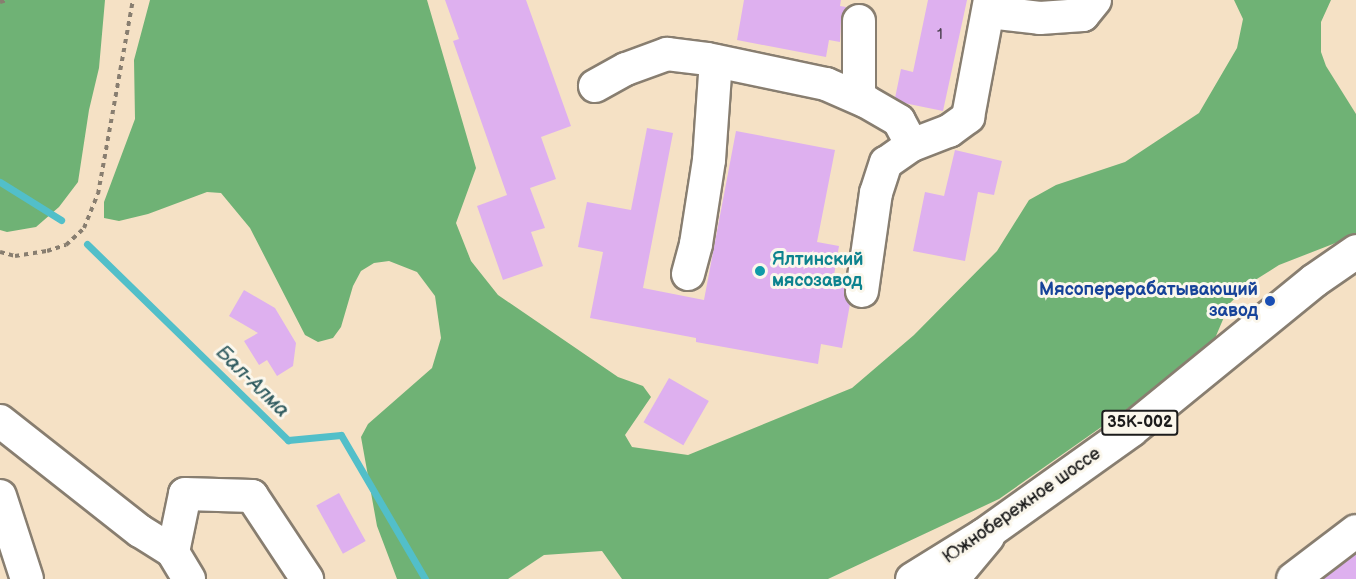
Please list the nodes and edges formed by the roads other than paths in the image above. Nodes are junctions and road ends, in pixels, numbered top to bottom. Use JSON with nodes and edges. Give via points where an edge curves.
{"nodes":[{"id":1,"x":1095,"y":0,"type":"edge"},
{"id":2,"x":989,"y":6,"type":"edge"},
{"id":3,"x":859,"y":21,"type":"dead end"},
{"id":4,"x":716,"y":61,"type":"junction"},
{"id":5,"x":595,"y":86,"type":"dead end"},
{"id":6,"x":859,"y":98,"type":"junction"},
{"id":7,"x":912,"y":145,"type":"junction"},
{"id":8,"x":1356,"y":251,"type":"edge"},
{"id":9,"x":1356,"y":258,"type":"edge"},
{"id":10,"x":688,"y":274,"type":"dead end"},
{"id":11,"x":862,"y":291,"type":"dead end"},
{"id":12,"x":0,"y":421,"type":"edge"},
{"id":13,"x":0,"y":496,"type":"edge"},
{"id":14,"x":1356,"y":531,"type":"edge"},
{"id":15,"x":988,"y":537,"type":"junction"},
{"id":16,"x":173,"y":552,"type":"junction"},
{"id":17,"x":27,"y":579,"type":"edge"},
{"id":18,"x":189,"y":579,"type":"edge"},
{"id":19,"x":307,"y":579,"type":"edge"},
{"id":20,"x":912,"y":579,"type":"edge"},
{"id":21,"x":920,"y":579,"type":"edge"},
{"id":22,"x":953,"y":579,"type":"edge"},
{"id":23,"x":1293,"y":579,"type":"edge"}],
"edges":[{"from":1,"to":2,"type":"lane","via":[[1083,15],[1040,18]]},
{"from":2,"to":7,"type":"lane","via":[[968,117],[949,131]]},
{"from":3,"to":6,"type":"lane"},
{"from":4,"to":5,"type":"lane","via":[[667,54]]},
{"from":4,"to":6,"type":"lane","via":[[826,84]]},
{"from":4,"to":10,"type":"lane","via":[[709,160]]},
{"from":6,"to":7,"type":"lane","via":[[899,122]]},
{"from":7,"to":11,"type":"lane","via":[[886,163],[876,193]]},
{"from":8,"to":20,"type":"highway","name":"Южнобережное шоссе","number":"35К-002","via":[[1269,316],[1130,430],[983,535]]},
{"from":9,"to":15,"type":"highway","name":"Южнобережное шоссе","number":"35К-002","via":[[1276,316],[1137,430]]},
{"from":12,"to":16,"type":"lane","via":[[140,531]]},
{"from":13,"to":17,"type":"lane"},
{"from":14,"to":23,"type":"lane"},
{"from":15,"to":21,"type":"highway","name":"Южнобережное шоссе","number":"35К-002"},
{"from":15,"to":22,"type":"lane"},
{"from":16,"to":18,"type":"lane"},
{"from":16,"to":19,"type":"lane","via":[[185,494],[252,496]]}]}
